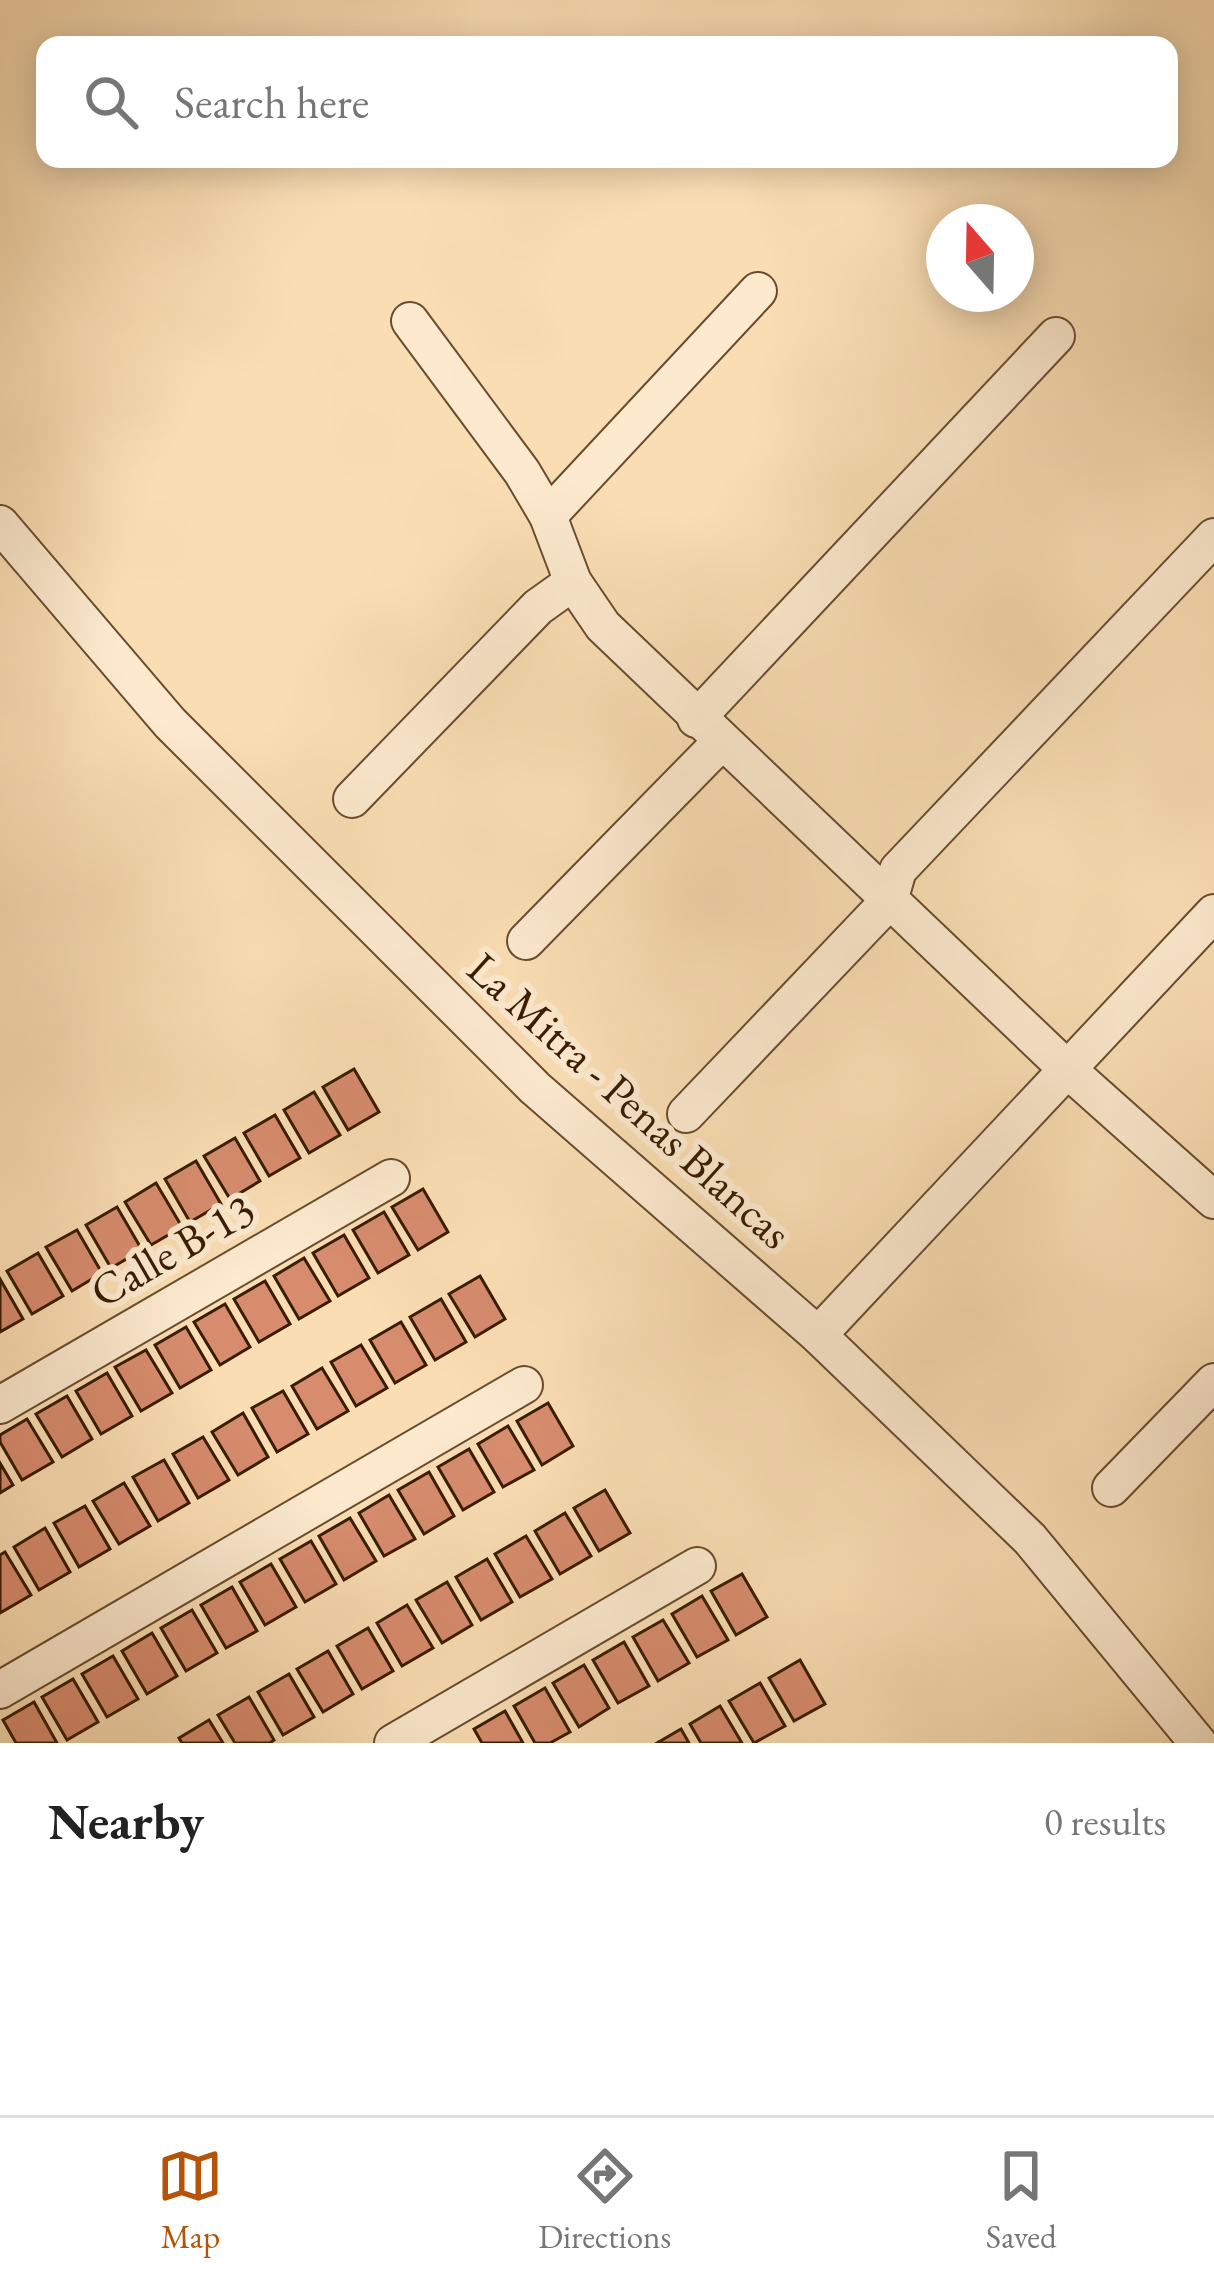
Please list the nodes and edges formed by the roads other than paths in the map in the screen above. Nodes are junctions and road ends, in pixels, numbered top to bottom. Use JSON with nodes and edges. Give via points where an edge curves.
{"nodes":[{"id":1,"x":758,"y":291,"type":"dead end"},
{"id":2,"x":410,"y":321,"type":"dead end"},
{"id":3,"x":1056,"y":336,"type":"dead end"},
{"id":4,"x":548,"y":516,"type":"junction"},
{"id":5,"x":0,"y":524,"type":"edge"},
{"id":6,"x":1214,"y":537,"type":"edge"},
{"id":7,"x":573,"y":582,"type":"junction"},
{"id":8,"x":708,"y":730,"type":"junction"},
{"id":9,"x":352,"y":799,"type":"dead end"},
{"id":10,"x":890,"y":901,"type":"junction"},
{"id":11,"x":1214,"y":913,"type":"edge"},
{"id":12,"x":526,"y":940,"type":"dead end"},
{"id":13,"x":1067,"y":1069,"type":"junction"},
{"id":14,"x":686,"y":1114,"type":"dead end"},
{"id":15,"x":392,"y":1178,"type":"dead end"},
{"id":16,"x":1214,"y":1200,"type":"edge"},
{"id":17,"x":818,"y":1335,"type":"junction"},
{"id":18,"x":1214,"y":1382,"type":"edge"},
{"id":19,"x":524,"y":1385,"type":"dead end"},
{"id":20,"x":0,"y":1406,"type":"edge"},
{"id":21,"x":1112,"y":1488,"type":"dead end"},
{"id":22,"x":697,"y":1566,"type":"dead end"},
{"id":23,"x":0,"y":1690,"type":"edge"},
{"id":24,"x":1214,"y":1726,"type":"edge"},
{"id":25,"x":393,"y":1743,"type":"edge"},
{"id":26,"x":1199,"y":1743,"type":"edge"}],
"edges":[{"from":1,"to":4,"type":"street"},
{"from":2,"to":4,"type":"street"},
{"from":3,"to":8,"type":"street"},
{"from":4,"to":7,"type":"street"},
{"from":5,"to":17,"type":"street","name":"La Mitra - Penas Blancas","via":[[170,723],[535,1088]]},
{"from":6,"to":10,"type":"street","via":[[898,870]]},
{"from":7,"to":8,"type":"street","via":[[604,626]]},
{"from":7,"to":9,"type":"street"},
{"from":8,"to":10,"type":"street"},
{"from":8,"to":12,"type":"street"},
{"from":10,"to":13,"type":"street"},
{"from":10,"to":14,"type":"street"},
{"from":11,"to":13,"type":"street"},
{"from":13,"to":16,"type":"street"},
{"from":13,"to":17,"type":"street"},
{"from":15,"to":20,"type":"street","name":"Calle B-13"},
{"from":17,"to":26,"type":"street","name":"La Mitra - Penas Blancas","via":[[1030,1539]]},
{"from":18,"to":21,"type":"street"},
{"from":19,"to":23,"type":"street"},
{"from":22,"to":25,"type":"street"},
{"from":24,"to":26,"type":"street"}]}
